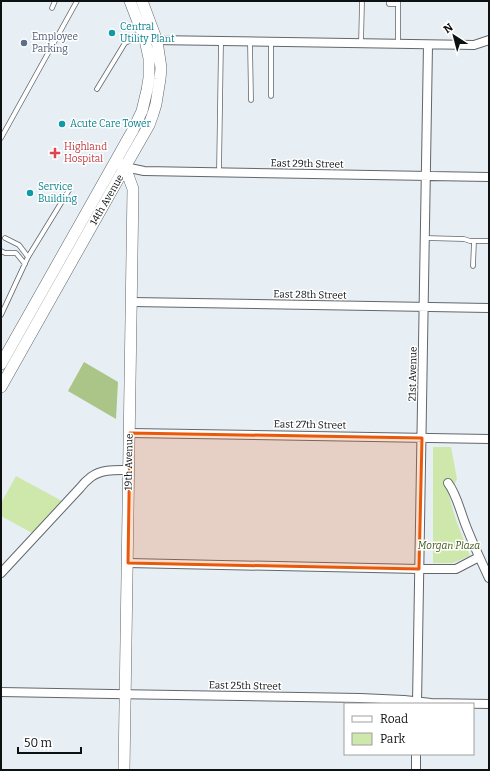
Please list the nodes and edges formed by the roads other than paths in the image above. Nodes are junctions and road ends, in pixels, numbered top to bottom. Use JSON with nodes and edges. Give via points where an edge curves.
{"nodes":[{"id":1,"x":55,"y":1,"type":"edge"},
{"id":2,"x":77,"y":1,"type":"edge"},
{"id":3,"x":130,"y":1,"type":"edge"},
{"id":4,"x":142,"y":1,"type":"edge"},
{"id":5,"x":362,"y":1,"type":"edge"},
{"id":6,"x":389,"y":1,"type":"edge"},
{"id":7,"x":398,"y":3,"type":"edge"},
{"id":8,"x":52,"y":8,"type":"dead end"},
{"id":9,"x":144,"y":40,"type":"junction"},
{"id":10,"x":489,"y":40,"type":"edge"},
{"id":11,"x":157,"y":41,"type":"junction"},
{"id":12,"x":220,"y":42,"type":"junction"},
{"id":13,"x":250,"y":42,"type":"junction"},
{"id":14,"x":271,"y":42,"type":"junction"},
{"id":15,"x":361,"y":44,"type":"junction"},
{"id":16,"x":398,"y":44,"type":"junction"},
{"id":17,"x":428,"y":45,"type":"junction"},
{"id":18,"x":97,"y":89,"type":"dead end"},
{"id":19,"x":271,"y":96,"type":"dead end"},
{"id":20,"x":251,"y":100,"type":"dead end"},
{"id":21,"x":1,"y":138,"type":"edge"},
{"id":22,"x":120,"y":164,"type":"junction"},
{"id":23,"x":219,"y":172,"type":"junction"},
{"id":24,"x":427,"y":176,"type":"junction"},
{"id":25,"x":489,"y":177,"type":"edge"},
{"id":26,"x":69,"y":190,"type":"dead end"},
{"id":27,"x":5,"y":238,"type":"dead end"},
{"id":28,"x":425,"y":238,"type":"junction"},
{"id":29,"x":474,"y":241,"type":"junction"},
{"id":30,"x":489,"y":241,"type":"edge"},
{"id":31,"x":1,"y":251,"type":"edge"},
{"id":32,"x":28,"y":257,"type":"junction"},
{"id":33,"x":25,"y":264,"type":"junction"},
{"id":34,"x":474,"y":266,"type":"dead end"},
{"id":35,"x":132,"y":302,"type":"junction"},
{"id":36,"x":423,"y":307,"type":"junction"},
{"id":37,"x":489,"y":308,"type":"edge"},
{"id":38,"x":1,"y":315,"type":"edge"},
{"id":39,"x":1,"y":364,"type":"edge"},
{"id":40,"x":1,"y":386,"type":"edge"},
{"id":41,"x":130,"y":433,"type":"junction"},
{"id":42,"x":422,"y":438,"type":"junction"},
{"id":43,"x":489,"y":439,"type":"edge"},
{"id":44,"x":128,"y":470,"type":"junction"},
{"id":45,"x":448,"y":482,"type":"dead end"},
{"id":46,"x":479,"y":557,"type":"junction"},
{"id":47,"x":128,"y":563,"type":"junction"},
{"id":48,"x":419,"y":569,"type":"junction"},
{"id":49,"x":1,"y":573,"type":"edge"},
{"id":50,"x":489,"y":578,"type":"edge"},
{"id":51,"x":1,"y":692,"type":"edge"},
{"id":52,"x":126,"y":694,"type":"junction"},
{"id":53,"x":417,"y":703,"type":"edge"},
{"id":54,"x":431,"y":703,"type":"edge"},
{"id":55,"x":474,"y":704,"type":"edge"},
{"id":56,"x":489,"y":704,"type":"edge"},
{"id":57,"x":416,"y":755,"type":"edge"},
{"id":58,"x":124,"y":770,"type":"edge"},
{"id":59,"x":416,"y":770,"type":"edge"}],
"edges":[{"from":1,"to":8,"type":"lane"},
{"from":2,"to":21,"type":"lane"},
{"from":3,"to":9,"type":"main road","name":"14th Avenue"},
{"from":4,"to":11,"type":"main road","name":"14th Avenue"},
{"from":5,"to":15,"type":"lane"},
{"from":6,"to":7,"type":"lane","via":[[389,4]]},
{"from":7,"to":16,"type":"lane"},
{"from":9,"to":11,"type":"street"},
{"from":9,"to":18,"type":"lane","via":[[134,39],[125,43]]},
{"from":9,"to":22,"type":"main road","name":"14th Avenue","via":[[149,58],[147,90],[142,111]]},
{"from":10,"to":17,"type":"street","via":[[474,45]]},
{"from":11,"to":12,"type":"street"},
{"from":11,"to":22,"type":"main road","name":"14th Avenue","via":[[161,68],[156,104],[149,125]]},
{"from":12,"to":13,"type":"street"},
{"from":12,"to":23,"type":"lane"},
{"from":13,"to":14,"type":"street"},
{"from":13,"to":20,"type":"lane"},
{"from":14,"to":15,"type":"street"},
{"from":14,"to":19,"type":"lane"},
{"from":15,"to":16,"type":"street"},
{"from":16,"to":17,"type":"street"},
{"from":17,"to":24,"type":"street","name":"21st Avenue"},
{"from":22,"to":23,"type":"street","name":"East 29th Street","via":[[144,171]]},
{"from":22,"to":35,"type":"main road","name":"19th Avenue","via":[[133,189]]},
{"from":22,"to":39,"type":"main road","name":"14th Avenue"},
{"from":22,"to":40,"type":"main road","name":"14th Avenue"},
{"from":23,"to":24,"type":"street","name":"East 29th Street"},
{"from":24,"to":25,"type":"street","name":"East 29th Street"},
{"from":24,"to":28,"type":"street","name":"21st Avenue"},
{"from":26,"to":32,"type":"lane"},
{"from":27,"to":32,"type":"lane","via":[[19,246]]},
{"from":28,"to":29,"type":"lane"},
{"from":28,"to":36,"type":"street","name":"21st Avenue"},
{"from":29,"to":30,"type":"lane"},
{"from":29,"to":34,"type":"lane"},
{"from":31,"to":33,"type":"lane","via":[[16,253]]},
{"from":32,"to":33,"type":"lane"},
{"from":33,"to":38,"type":"lane"},
{"from":35,"to":36,"type":"street","name":"East 28th Street"},
{"from":35,"to":41,"type":"main road","name":"19th Avenue"},
{"from":36,"to":37,"type":"street","name":"East 28th Street"},
{"from":36,"to":42,"type":"street","name":"21st Avenue"},
{"from":41,"to":42,"type":"street","name":"East 27th Street"},
{"from":41,"to":44,"type":"main road","name":"19th Avenue"},
{"from":42,"to":43,"type":"street","name":"East 27th Street"},
{"from":42,"to":48,"type":"street","name":"21st Avenue"},
{"from":44,"to":47,"type":"main road","name":"19th Avenue"},
{"from":44,"to":49,"type":"street","via":[[108,470],[92,476]]},
{"from":45,"to":46,"type":"street"},
{"from":46,"to":48,"type":"street","via":[[456,569]]},
{"from":46,"to":50,"type":"street"},
{"from":47,"to":48,"type":"street"},
{"from":47,"to":52,"type":"main road","name":"19th Avenue"},
{"from":48,"to":53,"type":"street","name":"21st Avenue"},
{"from":51,"to":52,"type":"street","name":"East 25th Street"},
{"from":52,"to":53,"type":"street","name":"East 25th Street","via":[[360,698]]},
{"from":52,"to":58,"type":"main road","name":"19th Avenue"},
{"from":53,"to":54,"type":"street","name":"East 25th Street"},
{"from":55,"to":56,"type":"street","name":"East 25th Street"},
{"from":57,"to":59,"type":"street"}]}
